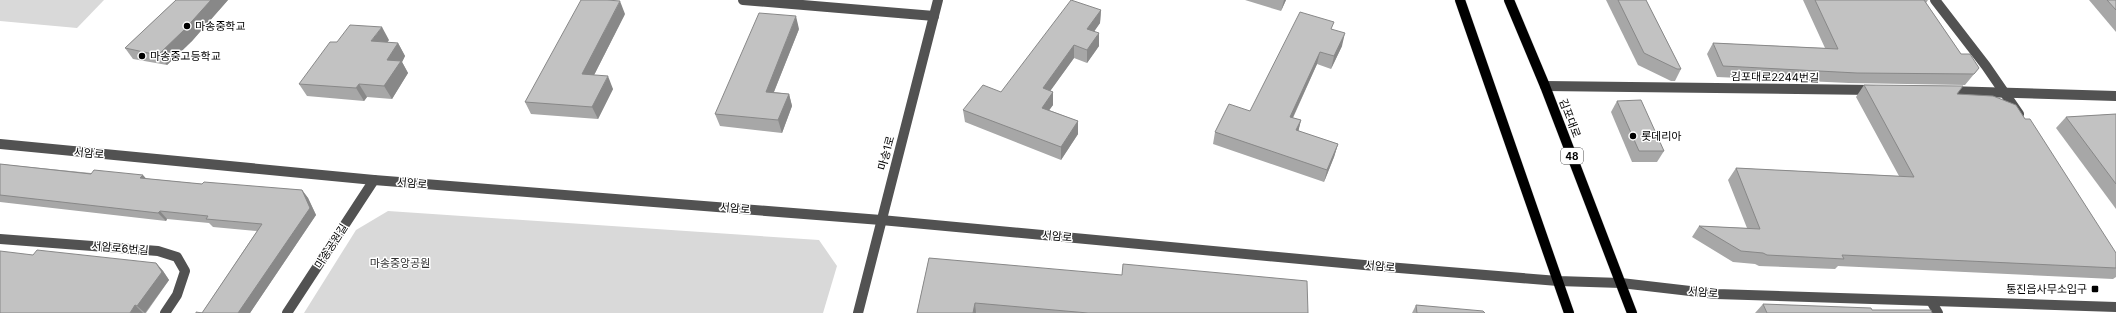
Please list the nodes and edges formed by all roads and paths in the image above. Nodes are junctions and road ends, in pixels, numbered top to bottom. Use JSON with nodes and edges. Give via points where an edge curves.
{"nodes":[{"id":1,"x":743,"y":0,"type":"edge"},
{"id":2,"x":938,"y":0,"type":"edge"},
{"id":3,"x":1460,"y":0,"type":"edge"},
{"id":4,"x":1509,"y":0,"type":"edge"},
{"id":5,"x":1935,"y":0,"type":"edge"},
{"id":6,"x":934,"y":16,"type":"junction"},
{"id":7,"x":1545,"y":86,"type":"junction"},
{"id":8,"x":1887,"y":90,"type":"edge"},
{"id":9,"x":1934,"y":91,"type":"edge"},
{"id":10,"x":2004,"y":92,"type":"junction"},
{"id":11,"x":2116,"y":96,"type":"edge"},
{"id":12,"x":2026,"y":125,"type":"edge"},
{"id":13,"x":0,"y":144,"type":"edge"},
{"id":14,"x":374,"y":180,"type":"junction"},
{"id":15,"x":881,"y":220,"type":"junction"},
{"id":16,"x":0,"y":239,"type":"edge"},
{"id":17,"x":1558,"y":281,"type":"junction"},
{"id":18,"x":1621,"y":283,"type":"junction"},
{"id":19,"x":1931,"y":302,"type":"junction"},
{"id":20,"x":2116,"y":307,"type":"edge"},
{"id":21,"x":165,"y":313,"type":"edge"},
{"id":22,"x":287,"y":313,"type":"edge"},
{"id":23,"x":858,"y":313,"type":"edge"},
{"id":24,"x":1569,"y":313,"type":"edge"},
{"id":25,"x":1632,"y":313,"type":"edge"},
{"id":26,"x":1938,"y":313,"type":"edge"}],
"edges":[{"from":1,"to":6,"type":"street"},
{"from":2,"to":6,"type":"street","name":"마송1로"},
{"from":3,"to":17,"type":"main road"},
{"from":4,"to":7,"type":"main road","name":"김포대로","number":"48"},
{"from":5,"to":10,"type":"street"},
{"from":6,"to":15,"type":"street","name":"마송1로"},
{"from":7,"to":8,"type":"street","name":"김포대로2244번길"},
{"from":7,"to":18,"type":"main road","name":"김포대로","number":"48"},
{"from":9,"to":10,"type":"street"},
{"from":10,"to":11,"type":"street"},
{"from":10,"to":12,"type":"street"},
{"from":13,"to":14,"type":"street","name":"서암로"},
{"from":14,"to":15,"type":"street","name":"서암로"},
{"from":14,"to":22,"type":"street","name":"마송공원길"},
{"from":15,"to":17,"type":"street","name":"서암로"},
{"from":15,"to":23,"type":"street","name":"마송1로"},
{"from":16,"to":21,"type":"street","name":"서암로6번길","via":[[158,251],[177,257],[185,270],[177,294]]},
{"from":17,"to":18,"type":"street","name":"서암로"},
{"from":17,"to":24,"type":"main road"},
{"from":18,"to":19,"type":"street","name":"서암로","via":[[1716,294]]},
{"from":18,"to":25,"type":"main road","name":"김포대로","number":"48"},
{"from":19,"to":20,"type":"street","name":"서암로"},
{"from":19,"to":26,"type":"street"}]}
